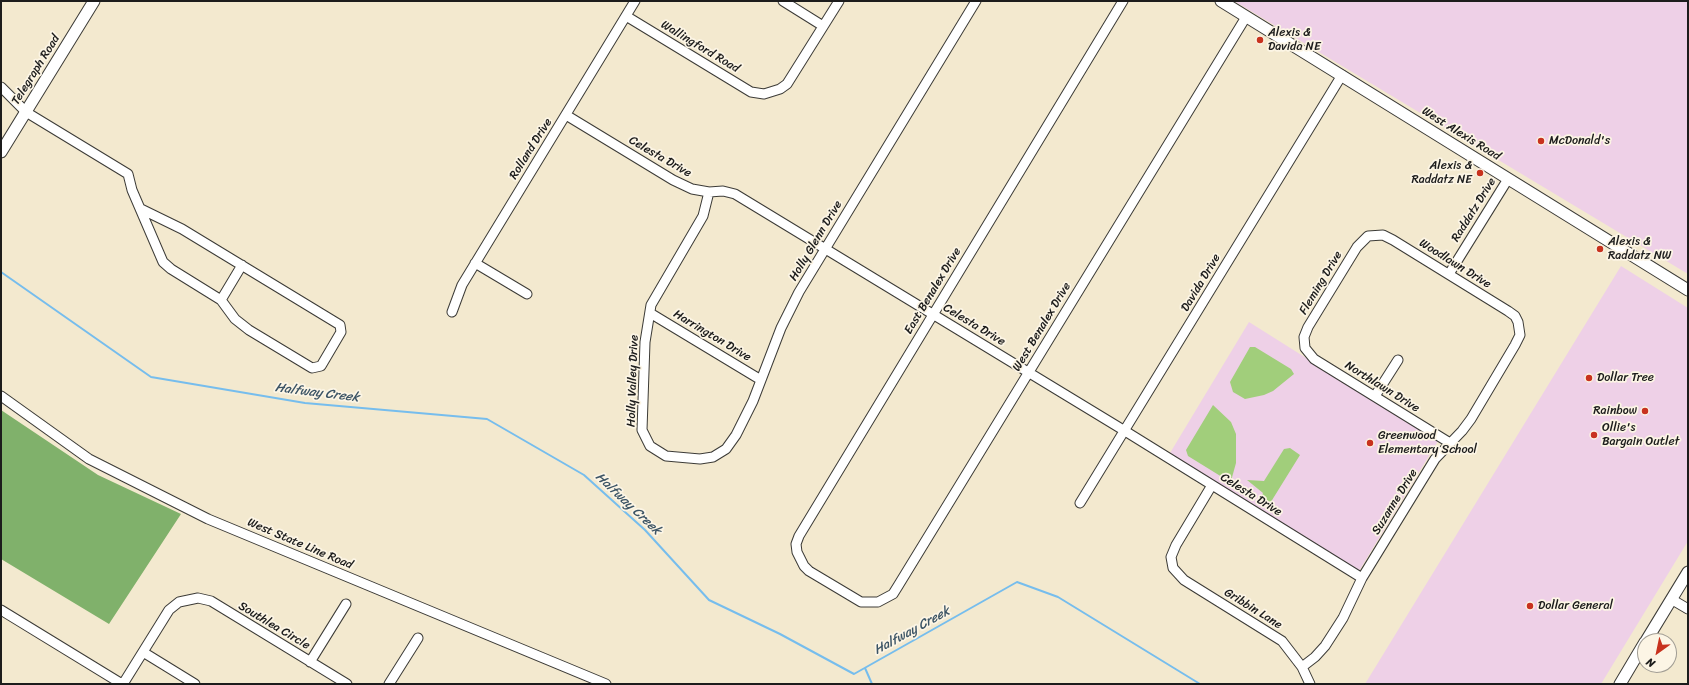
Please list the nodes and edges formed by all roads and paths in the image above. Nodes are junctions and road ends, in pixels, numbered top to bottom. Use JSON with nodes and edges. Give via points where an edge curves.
{"nodes":[{"id":1,"x":94,"y":1,"type":"edge"},
{"id":2,"x":634,"y":1,"type":"edge"},
{"id":3,"x":783,"y":1,"type":"edge"},
{"id":4,"x":839,"y":1,"type":"edge"},
{"id":5,"x":976,"y":1,"type":"edge"},
{"id":6,"x":1123,"y":1,"type":"edge"},
{"id":7,"x":1220,"y":1,"type":"edge"},
{"id":8,"x":626,"y":16,"type":"junction"},
{"id":9,"x":1246,"y":16,"type":"junction"},
{"id":10,"x":823,"y":26,"type":"junction"},
{"id":11,"x":1342,"y":75,"type":"junction"},
{"id":12,"x":1,"y":87,"type":"edge"},
{"id":13,"x":26,"y":112,"type":"junction"},
{"id":14,"x":566,"y":115,"type":"junction"},
{"id":15,"x":1,"y":152,"type":"edge"},
{"id":16,"x":1508,"y":178,"type":"junction"},
{"id":17,"x":709,"y":192,"type":"junction"},
{"id":18,"x":141,"y":209,"type":"junction"},
{"id":19,"x":1368,"y":236,"type":"joint"},
{"id":20,"x":826,"y":249,"type":"junction"},
{"id":21,"x":475,"y":263,"type":"junction"},
{"id":22,"x":242,"y":265,"type":"junction"},
{"id":23,"x":1449,"y":274,"type":"junction"},
{"id":24,"x":1688,"y":290,"type":"edge"},
{"id":25,"x":527,"y":294,"type":"dead end"},
{"id":26,"x":221,"y":300,"type":"junction"},
{"id":27,"x":452,"y":312,"type":"dead end"},
{"id":28,"x":650,"y":313,"type":"junction"},
{"id":29,"x":933,"y":314,"type":"junction"},
{"id":30,"x":1520,"y":328,"type":"joint"},
{"id":31,"x":1305,"y":348,"type":"joint"},
{"id":32,"x":1398,"y":360,"type":"dead end"},
{"id":33,"x":1028,"y":372,"type":"junction"},
{"id":34,"x":761,"y":380,"type":"junction"},
{"id":35,"x":1,"y":396,"type":"edge"},
{"id":36,"x":1375,"y":396,"type":"junction"},
{"id":37,"x":1125,"y":431,"type":"junction"},
{"id":38,"x":1450,"y":443,"type":"junction"},
{"id":39,"x":666,"y":456,"type":"joint"},
{"id":40,"x":1212,"y":485,"type":"junction"},
{"id":41,"x":1080,"y":502,"type":"dead end"},
{"id":42,"x":1688,"y":572,"type":"edge"},
{"id":43,"x":1362,"y":578,"type":"junction"},
{"id":44,"x":833,"y":586,"type":"joint"},
{"id":45,"x":1671,"y":599,"type":"junction"},
{"id":46,"x":346,"y":604,"type":"dead end"},
{"id":47,"x":1688,"y":609,"type":"edge"},
{"id":48,"x":1,"y":610,"type":"edge"},
{"id":49,"x":1650,"y":633,"type":"edge"},
{"id":50,"x":418,"y":638,"type":"dead end"},
{"id":51,"x":143,"y":652,"type":"junction"},
{"id":52,"x":1637,"y":655,"type":"edge"},
{"id":53,"x":310,"y":662,"type":"junction"},
{"id":54,"x":1302,"y":667,"type":"junction"},
{"id":55,"x":122,"y":684,"type":"edge"},
{"id":56,"x":195,"y":684,"type":"edge"},
{"id":57,"x":347,"y":684,"type":"edge"},
{"id":58,"x":389,"y":684,"type":"edge"},
{"id":59,"x":606,"y":684,"type":"edge"},
{"id":60,"x":1310,"y":684,"type":"edge"},
{"id":61,"x":1620,"y":684,"type":"edge"}],
"edges":[{"from":1,"to":13,"type":"main road","name":"Telegraph Road"},
{"from":2,"to":8,"type":"street","name":"Rolland Drive"},
{"from":3,"to":10,"type":"street"},
{"from":4,"to":10,"type":"street"},
{"from":5,"to":20,"type":"street","name":"Holly Glenn Drive"},
{"from":6,"to":29,"type":"street","name":"East Benalex Drive"},
{"from":7,"to":9,"type":"main road","name":"West Alexis Road"},
{"from":8,"to":10,"type":"street","name":"Wallingford Road","via":[[751,92],[764,94],[787,84]]},
{"from":8,"to":14,"type":"street","name":"Rolland Drive"},
{"from":9,"to":11,"type":"main road","name":"West Alexis Road"},
{"from":9,"to":33,"type":"street","name":"West Benalex Drive"},
{"from":11,"to":16,"type":"main road","name":"West Alexis Road"},
{"from":11,"to":37,"type":"street","name":"Davida Drive"},
{"from":12,"to":13,"type":"street"},
{"from":13,"to":15,"type":"main road","name":"Telegraph Road"},
{"from":13,"to":18,"type":"street","via":[[128,174]]},
{"from":14,"to":17,"type":"street","name":"Celesta Drive","via":[[673,180],[692,189]]},
{"from":14,"to":21,"type":"street","name":"Rolland Drive"},
{"from":16,"to":23,"type":"street","name":"Raddatz Drive"},
{"from":16,"to":24,"type":"main road","name":"West Alexis Road"},
{"from":17,"to":20,"type":"street","name":"Celesta Drive","via":[[723,191],[735,194]]},
{"from":17,"to":28,"type":"street","name":"Holly Valley Drive","via":[[703,216],[656,294]]},
{"from":18,"to":22,"type":"street","via":[[182,229]]},
{"from":18,"to":26,"type":"street","via":[[163,262]]},
{"from":19,"to":23,"type":"street","name":"Woodlawn Drive","via":[[1383,235]]},
{"from":19,"to":31,"type":"street","name":"Fleming Drive","via":[[1357,247],[1308,327],[1304,337]]},
{"from":20,"to":29,"type":"street","name":"Celesta Drive"},
{"from":20,"to":34,"type":"street","name":"Holly Glenn Drive","via":[[791,308]]},
{"from":21,"to":25,"type":"street"},
{"from":21,"to":27,"type":"street","name":"Rolland Drive","via":[[462,285]]},
{"from":22,"to":26,"type":"street"},
{"from":22,"to":26,"type":"street","via":[[340,325],[341,332],[321,366],[312,368],[242,326]]},
{"from":23,"to":30,"type":"street","name":"Woodlawn Drive","via":[[1515,316]]},
{"from":28,"to":34,"type":"street","name":"Harrington Drive"},
{"from":28,"to":39,"type":"street","name":"Holly Valley Drive","via":[[645,342],[642,430],[650,446]]},
{"from":29,"to":33,"type":"street","name":"Celesta Drive"},
{"from":29,"to":44,"type":"street","name":"East Benalex Drive","via":[[796,544],[804,566]]},
{"from":30,"to":38,"type":"street","name":"Suzanne Drive","via":[[1515,345],[1471,419]]},
{"from":31,"to":36,"type":"street","name":"Northlawn Drive","via":[[1314,359]]},
{"from":32,"to":36,"type":"street"},
{"from":33,"to":37,"type":"street","name":"Celesta Drive"},
{"from":33,"to":44,"type":"street","name":"West Benalex Drive","via":[[893,594],[878,602],[861,602]]},
{"from":34,"to":39,"type":"street","name":"Holly Glenn Drive","via":[[736,435],[726,449],[713,457],[700,459]]},
{"from":35,"to":59,"type":"street","name":"West State Line Road","via":[[89,459],[208,519]]},
{"from":36,"to":38,"type":"street","name":"Northlawn Drive"},
{"from":37,"to":40,"type":"street","name":"Celesta Drive"},
{"from":37,"to":41,"type":"street","name":"Davida Drive"},
{"from":38,"to":43,"type":"street","name":"Suzanne Drive","via":[[1435,459]]},
{"from":40,"to":43,"type":"street","name":"Celesta Drive"},
{"from":40,"to":54,"type":"street","name":"Gribbin Lane","via":[[1171,557],[1177,575],[1282,642]]},
{"from":42,"to":45,"type":"main road"},
{"from":43,"to":54,"type":"street","name":"Suzanne Drive","via":[[1343,618],[1325,646]]},
{"from":45,"to":47,"type":"street"},
{"from":45,"to":49,"type":"main road"},
{"from":46,"to":53,"type":"street"},
{"from":48,"to":55,"type":"street"},
{"from":50,"to":58,"type":"street"},
{"from":51,"to":53,"type":"street","name":"Southlea Circle","via":[[173,606],[186,599],[198,598],[211,601]]},
{"from":51,"to":55,"type":"street"},
{"from":51,"to":56,"type":"street"},
{"from":52,"to":61,"type":"main road"},
{"from":53,"to":57,"type":"street","name":"Southlea Circle"},
{"from":54,"to":60,"type":"street","name":"Gribbin Lane"}]}
